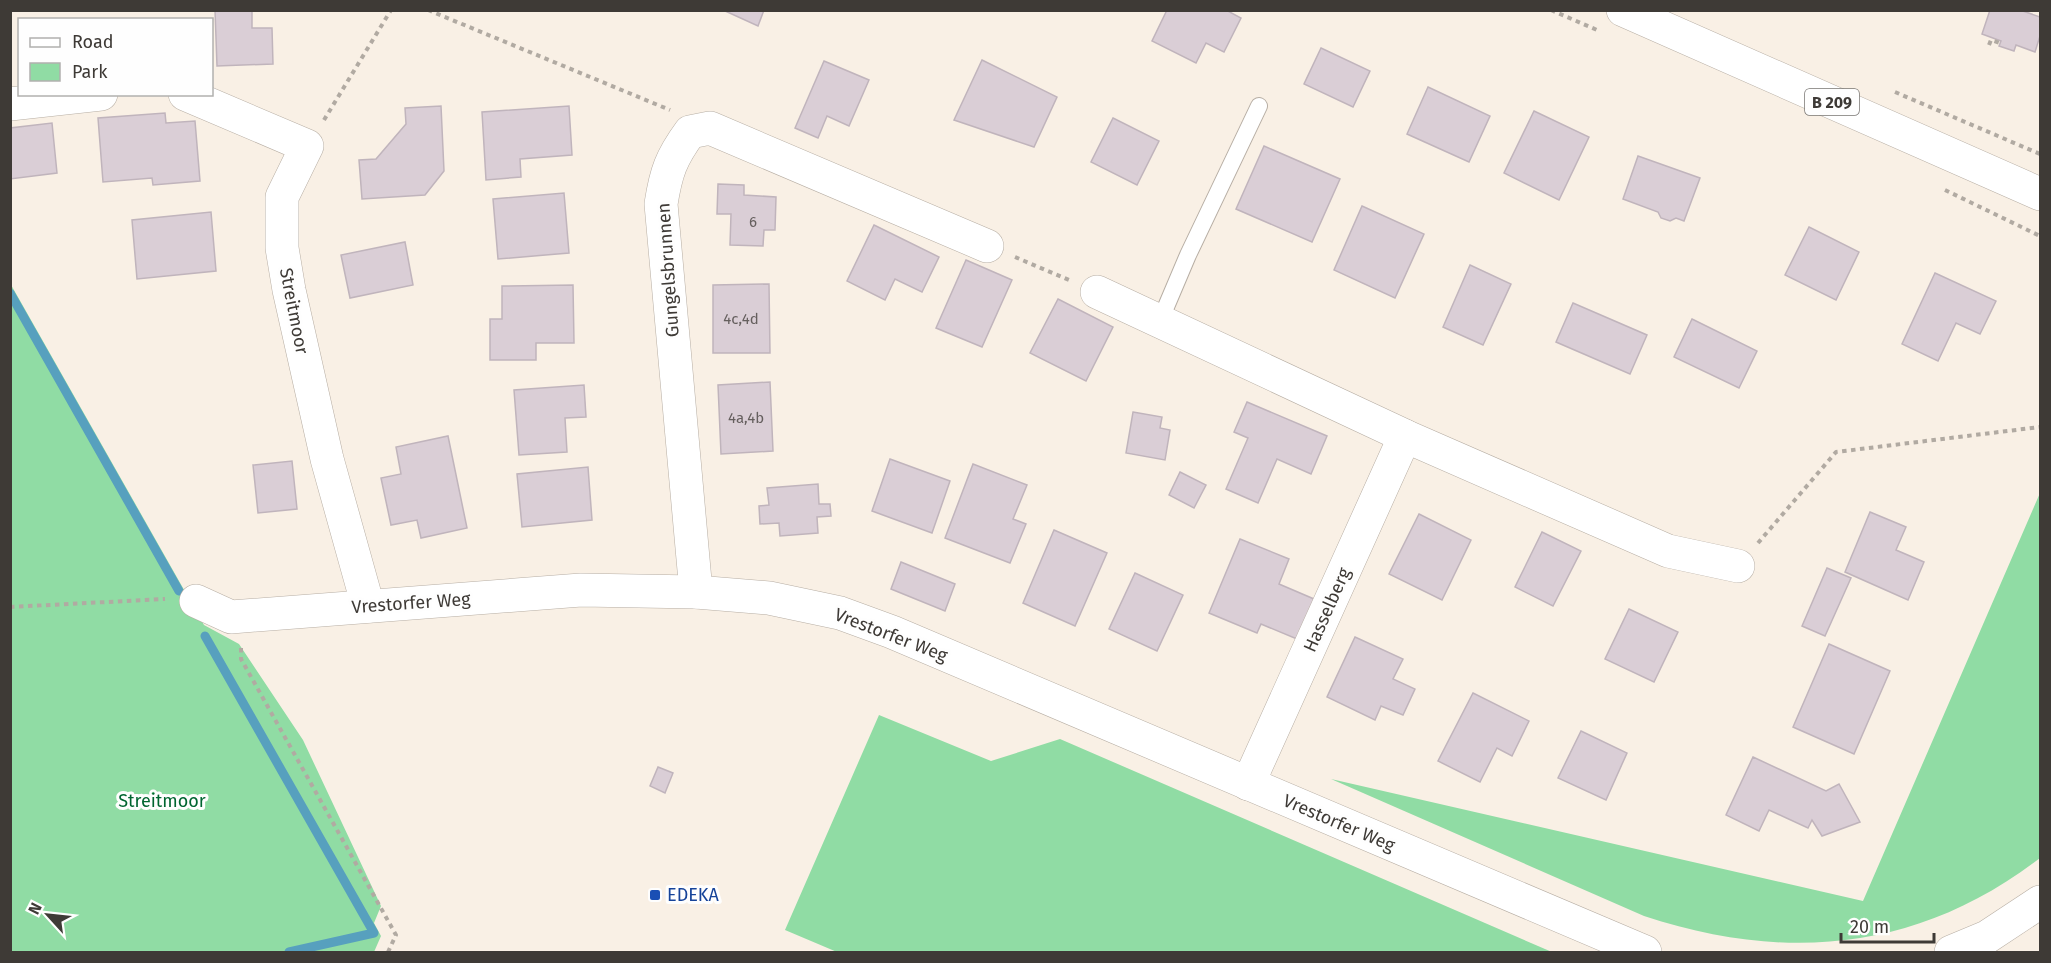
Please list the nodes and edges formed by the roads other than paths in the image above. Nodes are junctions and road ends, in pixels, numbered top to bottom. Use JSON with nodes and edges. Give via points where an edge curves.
{"nodes":[{"id":1,"x":1623,"y":10,"type":"edge"},
{"id":2,"x":83,"y":96,"type":"edge"},
{"id":3,"x":190,"y":96,"type":"edge"},
{"id":4,"x":10,"y":104,"type":"edge"},
{"id":5,"x":1259,"y":106,"type":"dead end"},
{"id":6,"x":2040,"y":194,"type":"edge"},
{"id":7,"x":987,"y":246,"type":"road end"},
{"id":8,"x":1097,"y":292,"type":"road end"},
{"id":9,"x":1160,"y":321,"type":"junction"},
{"id":10,"x":1406,"y":436,"type":"junction"},
{"id":11,"x":1738,"y":566,"type":"road end"},
{"id":12,"x":696,"y":592,"type":"junction"},
{"id":13,"x":196,"y":601,"type":"road end"},
{"id":14,"x":369,"y":606,"type":"junction"},
{"id":15,"x":1248,"y":784,"type":"junction"},
{"id":16,"x":2040,"y":902,"type":"edge"},
{"id":17,"x":1645,"y":952,"type":"edge"},
{"id":18,"x":1951,"y":952,"type":"edge"}],
"edges":[{"from":1,"to":6,"type":"street","number":"B 209"},
{"from":2,"to":4,"type":"street"},
{"from":3,"to":14,"type":"street","name":"Streitmoor","via":[[308,146],[282,197],[282,248],[327,459]]},
{"from":5,"to":9,"type":"lane"},
{"from":7,"to":12,"type":"street","name":"Gungelsbrunnen","via":[[710,128],[690,132],[674,153],[661,204]]},
{"from":8,"to":9,"type":"street"},
{"from":9,"to":10,"type":"street"},
{"from":10,"to":11,"type":"street","via":[[1668,551]]},
{"from":10,"to":15,"type":"street","name":"Hasselberg"},
{"from":12,"to":14,"type":"street","name":"Vrestorfer Weg","via":[[581,590]]},
{"from":12,"to":15,"type":"street","name":"Vrestorfer Weg","via":[[769,598],[840,613]]},
{"from":13,"to":14,"type":"street","name":"Vrestorfer Weg","via":[[231,617]]},
{"from":15,"to":17,"type":"street","name":"Vrestorfer Weg"},
{"from":16,"to":18,"type":"street","via":[[1988,937]]}]}
